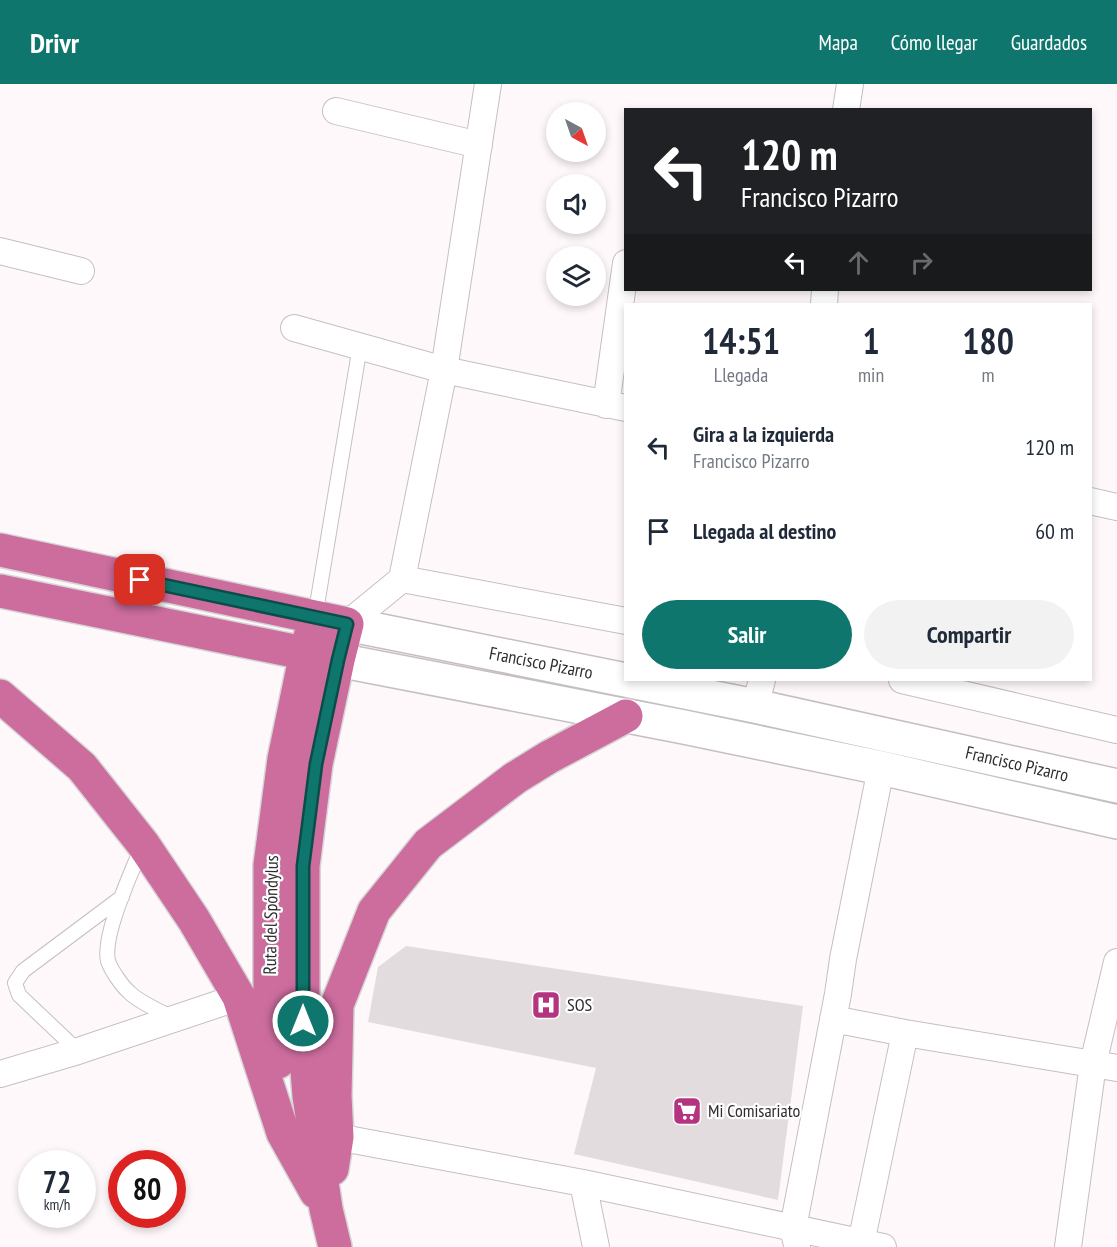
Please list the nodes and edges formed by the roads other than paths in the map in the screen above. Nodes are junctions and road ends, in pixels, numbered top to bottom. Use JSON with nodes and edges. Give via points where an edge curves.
{"nodes":[{"id":1,"x":489,"y":84,"type":"edge"},
{"id":2,"x":850,"y":84,"type":"edge"},
{"id":3,"x":846,"y":108,"type":"edge"},
{"id":4,"x":336,"y":111,"type":"dead end"},
{"id":5,"x":479,"y":145,"type":"junction"},
{"id":6,"x":0,"y":251,"type":"edge"},
{"id":7,"x":81,"y":271,"type":"dead end"},
{"id":8,"x":624,"y":291,"type":"edge"},
{"id":9,"x":294,"y":328,"type":"dead end"},
{"id":10,"x":360,"y":346,"type":"junction"},
{"id":11,"x":444,"y":370,"type":"junction"},
{"id":12,"x":616,"y":406,"type":"edge"},
{"id":13,"x":1092,"y":501,"type":"edge"},
{"id":14,"x":1117,"y":507,"type":"edge"},
{"id":15,"x":0,"y":550,"type":"edge"},
{"id":16,"x":402,"y":579,"type":"junction"},
{"id":17,"x":0,"y":591,"type":"edge"},
{"id":18,"x":315,"y":617,"type":"junction"},
{"id":19,"x":624,"y":621,"type":"edge"},
{"id":20,"x":347,"y":624,"type":"junction"},
{"id":21,"x":306,"y":653,"type":"junction"},
{"id":22,"x":338,"y":660,"type":"junction"},
{"id":23,"x":624,"y":671,"type":"edge"},
{"id":24,"x":687,"y":681,"type":"edge"},
{"id":25,"x":906,"y":681,"type":"edge"},
{"id":26,"x":758,"y":693,"type":"edge"},
{"id":27,"x":0,"y":696,"type":"edge"},
{"id":28,"x":626,"y":716,"type":"junction"},
{"id":29,"x":1117,"y":730,"type":"edge"},
{"id":30,"x":881,"y":768,"type":"junction"},
{"id":31,"x":1117,"y":786,"type":"edge"},
{"id":32,"x":1117,"y":822,"type":"edge"},
{"id":33,"x":143,"y":844,"type":"junction"},
{"id":34,"x":122,"y":897,"type":"junction"},
{"id":35,"x":1117,"y":962,"type":"edge"},
{"id":36,"x":239,"y":998,"type":"junction"},
{"id":37,"x":172,"y":1018,"type":"junction"},
{"id":38,"x":833,"y":1019,"type":"junction"},
{"id":39,"x":905,"y":1033,"type":"junction"},
{"id":40,"x":78,"y":1051,"type":"junction"},
{"id":41,"x":1105,"y":1066,"type":"edge"},
{"id":42,"x":0,"y":1074,"type":"edge"},
{"id":43,"x":337,"y":1137,"type":"junction"},
{"id":44,"x":583,"y":1184,"type":"junction"},
{"id":45,"x":326,"y":1209,"type":"junction"},
{"id":46,"x":795,"y":1238,"type":"edge"},
{"id":47,"x":872,"y":1245,"type":"edge"},
{"id":48,"x":335,"y":1247,"type":"edge"},
{"id":49,"x":596,"y":1247,"type":"edge"},
{"id":50,"x":1068,"y":1247,"type":"edge"}],
"edges":[{"from":1,"to":5,"type":"street"},
{"from":2,"to":3,"type":"street"},
{"from":4,"to":5,"type":"street"},
{"from":5,"to":11,"type":"street"},
{"from":6,"to":7,"type":"street"},
{"from":8,"to":12,"type":"street"},
{"from":9,"to":10,"type":"street"},
{"from":10,"to":11,"type":"street"},
{"from":10,"to":18,"type":"lane"},
{"from":11,"to":12,"type":"street"},
{"from":11,"to":16,"type":"street"},
{"from":13,"to":14,"type":"street"},
{"from":15,"to":18,"type":"highway","name":"Francisco Pizarro"},
{"from":16,"to":19,"type":"street"},
{"from":16,"to":20,"type":"street"},
{"from":17,"to":21,"type":"highway","name":"Francisco Pizarro"},
{"from":18,"to":20,"type":"highway","name":"Francisco Pizarro"},
{"from":18,"to":21,"type":"highway","name":"Ruta del Spóndylus"},
{"from":20,"to":22,"type":"highway","name":"Ruta del Spóndylus"},
{"from":20,"to":23,"type":"street","name":"Francisco Pizarro"},
{"from":21,"to":22,"type":"highway","name":"Francisco Pizarro"},
{"from":21,"to":45,"type":"highway","name":"Ruta del Spóndylus","via":[[284,759],[270,865],[270,1022],[293,1123]]},
{"from":22,"to":28,"type":"street","name":"Francisco Pizarro"},
{"from":22,"to":45,"type":"highway","name":"Ruta del Spóndylus","via":[[316,764],[303,866],[303,1021],[309,1096]]},
{"from":24,"to":26,"type":"street","name":"Francisco Pizarro"},
{"from":25,"to":29,"type":"street"},
{"from":26,"to":31,"type":"street","name":"Francisco Pizarro"},
{"from":27,"to":33,"type":"highway","via":[[82,767]]},
{"from":28,"to":30,"type":"street","name":"Francisco Pizarro"},
{"from":28,"to":43,"type":"highway","via":[[515,778],[428,844],[374,911],[338,1005]]},
{"from":30,"to":32,"type":"street","name":"Francisco Pizarro"},
{"from":30,"to":38,"type":"street"},
{"from":33,"to":34,"type":"lane"},
{"from":33,"to":36,"type":"highway","via":[[194,920]]},
{"from":34,"to":37,"type":"lane","via":[[109,943],[108,962],[130,994]]},
{"from":34,"to":40,"type":"lane","via":[[23,971],[15,983],[19,995]]},
{"from":35,"to":41,"type":"street"},
{"from":36,"to":37,"type":"street"},
{"from":36,"to":45,"type":"highway","via":[[283,1134]]},
{"from":37,"to":40,"type":"street"},
{"from":38,"to":39,"type":"street"},
{"from":38,"to":46,"type":"street"},
{"from":39,"to":41,"type":"street"},
{"from":39,"to":47,"type":"street"},
{"from":40,"to":42,"type":"street"},
{"from":41,"to":50,"type":"street"},
{"from":43,"to":44,"type":"street"},
{"from":43,"to":45,"type":"highway"},
{"from":44,"to":46,"type":"street"},
{"from":44,"to":49,"type":"street"},
{"from":45,"to":48,"type":"highway","name":"Ruta del Spóndylus"},
{"from":46,"to":47,"type":"street"}]}
